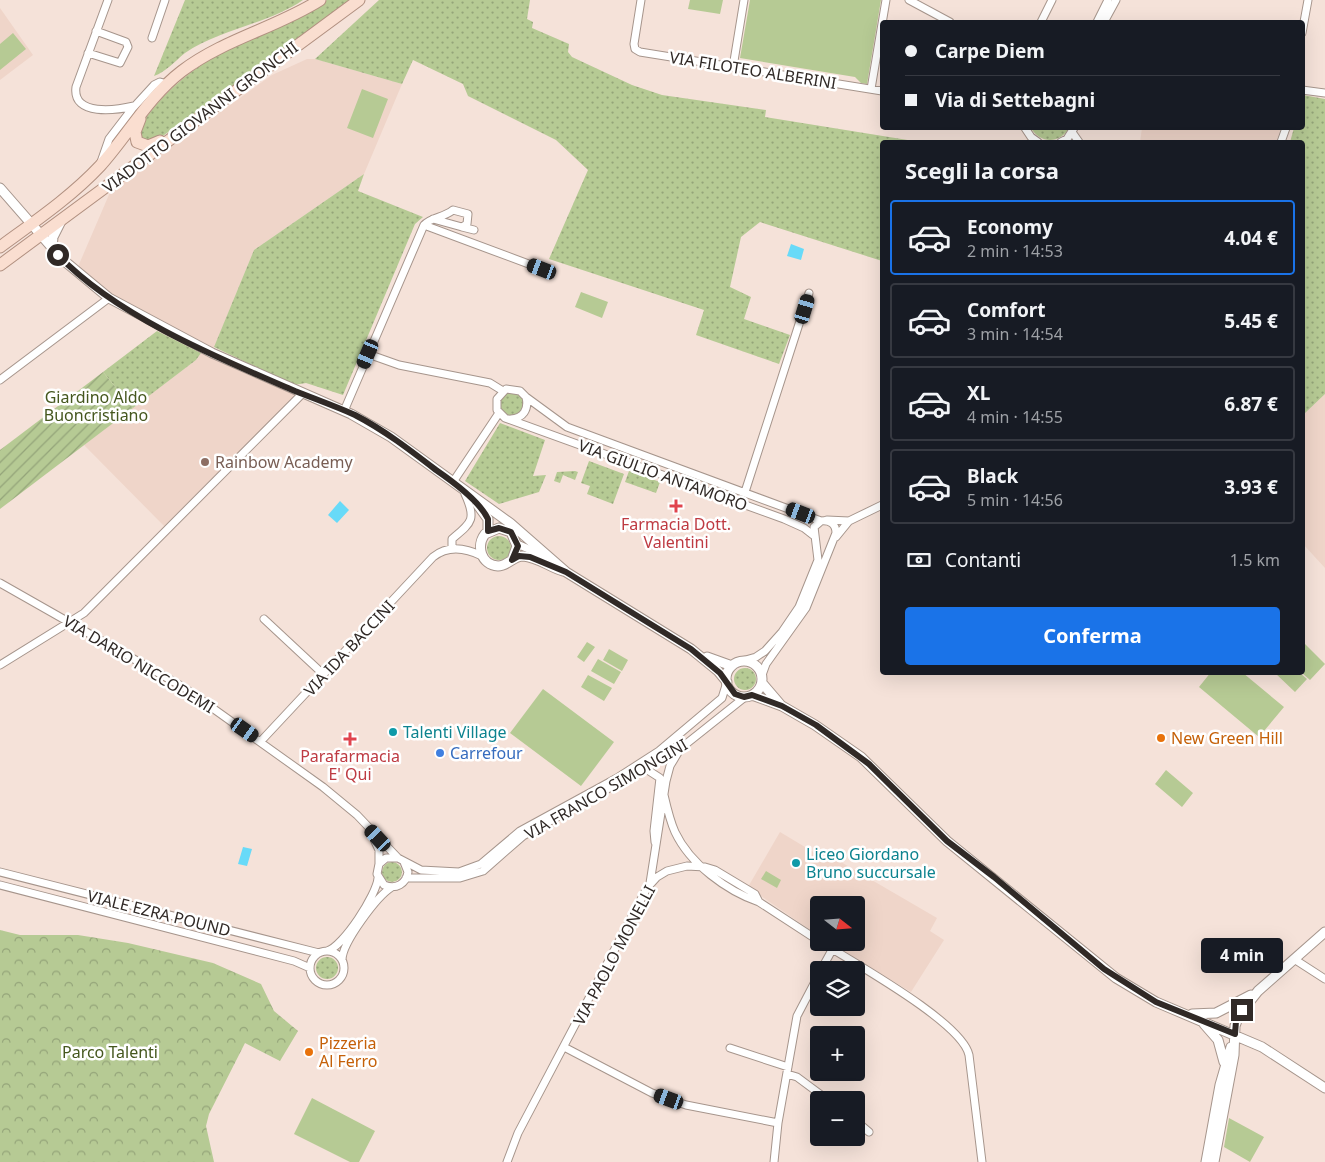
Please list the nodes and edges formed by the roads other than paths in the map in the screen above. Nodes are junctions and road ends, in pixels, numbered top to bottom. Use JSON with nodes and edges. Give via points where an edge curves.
{"nodes":[{"id":1,"x":108,"y":0,"type":"edge"},
{"id":2,"x":165,"y":0,"type":"edge"},
{"id":3,"x":320,"y":0,"type":"edge"},
{"id":4,"x":359,"y":0,"type":"edge"},
{"id":5,"x":641,"y":0,"type":"edge"},
{"id":6,"x":744,"y":0,"type":"edge"},
{"id":7,"x":886,"y":0,"type":"edge"},
{"id":8,"x":909,"y":0,"type":"edge"},
{"id":9,"x":1052,"y":0,"type":"edge"},
{"id":10,"x":1108,"y":0,"type":"edge"},
{"id":11,"x":1116,"y":0,"type":"edge"},
{"id":12,"x":1308,"y":0,"type":"edge"},
{"id":13,"x":883,"y":20,"type":"edge"},
{"id":14,"x":946,"y":20,"type":"edge"},
{"id":15,"x":1042,"y":20,"type":"edge"},
{"id":16,"x":1098,"y":20,"type":"edge"},
{"id":17,"x":1105,"y":20,"type":"edge"},
{"id":18,"x":1304,"y":20,"type":"edge"},
{"id":19,"x":96,"y":32,"type":"junction"},
{"id":20,"x":880,"y":36,"type":"edge"},
{"id":21,"x":152,"y":38,"type":"dead end"},
{"id":22,"x":88,"y":53,"type":"junction"},
{"id":23,"x":733,"y":67,"type":"junction"},
{"id":24,"x":167,"y":84,"type":"junction"},
{"id":25,"x":871,"y":89,"type":"junction"},
{"id":26,"x":1305,"y":90,"type":"edge"},
{"id":27,"x":880,"y":91,"type":"edge"},
{"id":28,"x":1325,"y":93,"type":"edge"},
{"id":29,"x":149,"y":103,"type":"junction"},
{"id":30,"x":134,"y":106,"type":"junction"},
{"id":31,"x":107,"y":110,"type":"junction"},
{"id":32,"x":120,"y":125,"type":"junction"},
{"id":33,"x":188,"y":125,"type":"junction"},
{"id":34,"x":1026,"y":130,"type":"edge"},
{"id":35,"x":1073,"y":130,"type":"edge"},
{"id":36,"x":1035,"y":140,"type":"edge"},
{"id":37,"x":1063,"y":140,"type":"edge"},
{"id":38,"x":100,"y":166,"type":"junction"},
{"id":39,"x":0,"y":188,"type":"edge"},
{"id":40,"x":477,"y":213,"type":"dead end"},
{"id":41,"x":468,"y":214,"type":"junction"},
{"id":42,"x":433,"y":219,"type":"junction"},
{"id":43,"x":62,"y":220,"type":"junction"},
{"id":44,"x":31,"y":224,"type":"junction"},
{"id":45,"x":424,"y":225,"type":"junction"},
{"id":46,"x":462,"y":227,"type":"junction"},
{"id":47,"x":474,"y":230,"type":"dead end"},
{"id":48,"x":41,"y":235,"type":"junction"},
{"id":49,"x":0,"y":247,"type":"edge"},
{"id":50,"x":52,"y":249,"type":"junction"},
{"id":51,"x":0,"y":265,"type":"edge"},
{"id":52,"x":542,"y":269,"type":"dead end"},
{"id":53,"x":810,"y":293,"type":"dead end"},
{"id":54,"x":109,"y":298,"type":"junction"},
{"id":55,"x":368,"y":354,"type":"junction"},
{"id":56,"x":0,"y":380,"type":"edge"},
{"id":57,"x":502,"y":391,"type":"junction"},
{"id":58,"x":302,"y":394,"type":"junction"},
{"id":59,"x":526,"y":397,"type":"junction"},
{"id":60,"x":344,"y":411,"type":"junction"},
{"id":61,"x":499,"y":413,"type":"junction"},
{"id":62,"x":510,"y":420,"type":"junction"},
{"id":63,"x":453,"y":482,"type":"junction"},
{"id":64,"x":745,"y":492,"type":"junction"},
{"id":65,"x":465,"y":494,"type":"junction"},
{"id":66,"x":880,"y":506,"type":"edge"},
{"id":67,"x":489,"y":507,"type":"junction"},
{"id":68,"x":824,"y":521,"type":"junction"},
{"id":69,"x":849,"y":521,"type":"junction"},
{"id":70,"x":507,"y":530,"type":"junction"},
{"id":71,"x":488,"y":531,"type":"junction"},
{"id":72,"x":814,"y":536,"type":"junction"},
{"id":73,"x":834,"y":539,"type":"junction"},
{"id":74,"x":517,"y":544,"type":"junction"},
{"id":75,"x":452,"y":549,"type":"junction"},
{"id":76,"x":482,"y":556,"type":"junction"},
{"id":77,"x":512,"y":560,"type":"junction"},
{"id":78,"x":557,"y":562,"type":"junction"},
{"id":79,"x":566,"y":572,"type":"junction"},
{"id":80,"x":0,"y":583,"type":"edge"},
{"id":81,"x":264,"y":619,"type":"dead end"},
{"id":82,"x":70,"y":622,"type":"junction"},
{"id":83,"x":691,"y":649,"type":"junction"},
{"id":84,"x":742,"y":661,"type":"junction"},
{"id":85,"x":0,"y":665,"type":"edge"},
{"id":86,"x":732,"y":666,"type":"junction"},
{"id":87,"x":323,"y":674,"type":"junction"},
{"id":88,"x":762,"y":679,"type":"junction"},
{"id":89,"x":727,"y":682,"type":"junction"},
{"id":90,"x":748,"y":696,"type":"junction"},
{"id":91,"x":782,"y":706,"type":"junction"},
{"id":92,"x":697,"y":719,"type":"junction"},
{"id":93,"x":690,"y":725,"type":"junction"},
{"id":94,"x":707,"y":728,"type":"junction"},
{"id":95,"x":261,"y":741,"type":"junction"},
{"id":96,"x":681,"y":748,"type":"junction"},
{"id":97,"x":662,"y":760,"type":"junction"},
{"id":98,"x":646,"y":769,"type":"junction"},
{"id":99,"x":660,"y":778,"type":"junction"},
{"id":100,"x":664,"y":795,"type":"junction"},
{"id":101,"x":367,"y":826,"type":"junction"},
{"id":102,"x":656,"y":842,"type":"junction"},
{"id":103,"x":401,"y":860,"type":"junction"},
{"id":104,"x":379,"y":864,"type":"junction"},
{"id":105,"x":700,"y":866,"type":"junction"},
{"id":106,"x":0,"y":872,"type":"edge"},
{"id":107,"x":378,"y":878,"type":"junction"},
{"id":108,"x":406,"y":878,"type":"junction"},
{"id":109,"x":650,"y":884,"type":"junction"},
{"id":110,"x":0,"y":885,"type":"edge"},
{"id":111,"x":392,"y":887,"type":"junction"},
{"id":112,"x":131,"y":906,"type":"junction"},
{"id":113,"x":128,"y":919,"type":"junction"},
{"id":114,"x":1325,"y":932,"type":"edge"},
{"id":115,"x":810,"y":935,"type":"edge"},
{"id":116,"x":247,"y":936,"type":"junction"},
{"id":117,"x":243,"y":948,"type":"junction"},
{"id":118,"x":834,"y":951,"type":"edge"},
{"id":119,"x":322,"y":952,"type":"junction"},
{"id":120,"x":1294,"y":959,"type":"junction"},
{"id":121,"x":342,"y":961,"type":"junction"},
{"id":122,"x":310,"y":968,"type":"junction"},
{"id":123,"x":1325,"y":979,"type":"edge"},
{"id":124,"x":810,"y":991,"type":"edge"},
{"id":125,"x":1258,"y":991,"type":"junction"},
{"id":126,"x":1184,"y":1014,"type":"junction"},
{"id":127,"x":1200,"y":1020,"type":"junction"},
{"id":128,"x":1235,"y":1034,"type":"junction"},
{"id":129,"x":564,"y":1047,"type":"junction"},
{"id":130,"x":730,"y":1048,"type":"dead end"},
{"id":131,"x":1224,"y":1065,"type":"junction"},
{"id":132,"x":788,"y":1070,"type":"junction"},
{"id":133,"x":1325,"y":1088,"type":"edge"},
{"id":134,"x":816,"y":1091,"type":"edge"},
{"id":135,"x":778,"y":1123,"type":"junction"},
{"id":136,"x":865,"y":1129,"type":"edge"},
{"id":137,"x":869,"y":1132,"type":"dead end"},
{"id":138,"x":507,"y":1162,"type":"edge"},
{"id":139,"x":774,"y":1162,"type":"edge"},
{"id":140,"x":982,"y":1162,"type":"edge"},
{"id":141,"x":1206,"y":1162,"type":"edge"},
{"id":142,"x":1214,"y":1162,"type":"edge"}],
"edges":[{"from":1,"to":19,"type":"street"},
{"from":2,"to":21,"type":"street"},
{"from":3,"to":24,"type":"main road","name":"VIADOTTO GIOVANNI GRONCHI","via":[[286,19],[208,53]]},
{"from":4,"to":33,"type":"main road","name":"VIADOTTO GIOVANNI GRONCHI"},
{"from":5,"to":23,"type":"street","name":"VIA FILOTEO ALBERINI","via":[[635,49],[642,53]]},
{"from":6,"to":23,"type":"street"},
{"from":7,"to":13,"type":"street"},
{"from":8,"to":14,"type":"street"},
{"from":9,"to":15,"type":"street"},
{"from":10,"to":16,"type":"street"},
{"from":11,"to":17,"type":"street"},
{"from":12,"to":18,"type":"street"},
{"from":19,"to":22,"type":"street"},
{"from":19,"to":22,"type":"street","via":[[126,42],[128,47],[120,63]]},
{"from":20,"to":25,"type":"street"},
{"from":22,"to":31,"type":"street","via":[[76,94],[82,103],[97,110]]},
{"from":23,"to":25,"type":"street","name":"VIA FILOTEO ALBERINI"},
{"from":24,"to":29,"type":"main road","name":"VIADOTTO GIOVANNI GRONCHI"},
{"from":24,"to":30,"type":"street","name":"VIADOTTO GIOVANNI GRONCHI","via":[[156,83]]},
{"from":25,"to":27,"type":"street","name":"VIA FILOTEO ALBERINI"},
{"from":26,"to":28,"type":"street"},
{"from":29,"to":33,"type":"main road","via":[[136,128],[135,138],[139,144],[155,144]]},
{"from":29,"to":38,"type":"main road","name":"VIADOTTO GIOVANNI GRONCHI"},
{"from":30,"to":31,"type":"street"},
{"from":30,"to":32,"type":"street","name":"VIADOTTO GIOVANNI GRONCHI"},
{"from":31,"to":32,"type":"street","via":[[118,116]]},
{"from":32,"to":38,"type":"street","name":"VIADOTTO GIOVANNI GRONCHI","via":[[105,146]]},
{"from":33,"to":43,"type":"main road","name":"VIADOTTO GIOVANNI GRONCHI"},
{"from":34,"to":36,"type":"street"},
{"from":35,"to":37,"type":"street"},
{"from":38,"to":44,"type":"main road","name":"VIADOTTO GIOVANNI GRONCHI"},
{"from":39,"to":44,"type":"street"},
{"from":40,"to":41,"type":"street"},
{"from":41,"to":42,"type":"street","via":[[453,210],[444,217]]},
{"from":41,"to":46,"type":"street","via":[[468,223]]},
{"from":42,"to":45,"type":"street"},
{"from":42,"to":46,"type":"street"},
{"from":43,"to":48,"type":"main road","name":"VIADOTTO GIOVANNI GRONCHI"},
{"from":43,"to":50,"type":"street","via":[[53,237]]},
{"from":44,"to":48,"type":"street"},
{"from":44,"to":49,"type":"main road","name":"VIADOTTO GIOVANNI GRONCHI"},
{"from":45,"to":52,"type":"street"},
{"from":45,"to":55,"type":"street"},
{"from":46,"to":47,"type":"street"},
{"from":48,"to":50,"type":"street"},
{"from":48,"to":51,"type":"main road","name":"VIADOTTO GIOVANNI GRONCHI"},
{"from":50,"to":54,"type":"street"},
{"from":53,"to":64,"type":"street"},
{"from":54,"to":56,"type":"street"},
{"from":54,"to":58,"type":"street","via":[[212,353]]},
{"from":55,"to":57,"type":"street","name":"VIA GIULIO ANTAMORO","via":[[399,365],[490,383]]},
{"from":55,"to":60,"type":"street"},
{"from":57,"to":59,"type":"street","name":"VIA GIULIO ANTAMORO","via":[[516,389]]},
{"from":57,"to":61,"type":"street","via":[[496,402]]},
{"from":58,"to":60,"type":"street"},
{"from":58,"to":82,"type":"street","via":[[80,617]]},
{"from":59,"to":62,"type":"street","via":[[524,413]]},
{"from":59,"to":64,"type":"street","name":"VIA GIULIO ANTAMORO","via":[[567,427]]},
{"from":60,"to":63,"type":"street","via":[[399,442]]},
{"from":61,"to":62,"type":"street","name":"VIA GIULIO ANTAMORO"},
{"from":61,"to":63,"type":"street"},
{"from":62,"to":72,"type":"street","name":"VIA GIULIO ANTAMORO","via":[[784,519]]},
{"from":63,"to":65,"type":"street"},
{"from":63,"to":67,"type":"street"},
{"from":64,"to":68,"type":"street","name":"VIA GIULIO ANTAMORO"},
{"from":65,"to":71,"type":"street","via":[[487,516]]},
{"from":65,"to":75,"type":"street","via":[[471,522],[452,539]]},
{"from":66,"to":69,"type":"street"},
{"from":67,"to":70,"type":"street"},
{"from":67,"to":78,"type":"street"},
{"from":68,"to":69,"type":"street","name":"VIA GIULIO ANTAMORO"},
{"from":68,"to":72,"type":"street","via":[[814,527]]},
{"from":68,"to":73,"type":"street","via":[[835,526]]},
{"from":69,"to":73,"type":"street"},
{"from":70,"to":71,"type":"street","via":[[495,528]]},
{"from":70,"to":74,"type":"street"},
{"from":71,"to":76,"type":"street","via":[[480,544]]},
{"from":72,"to":73,"type":"street","via":[[824,544]]},
{"from":72,"to":84,"type":"street","via":[[818,560],[799,607],[765,651]]},
{"from":73,"to":88,"type":"street","via":[[806,608],[766,664]]},
{"from":74,"to":77,"type":"street"},
{"from":74,"to":78,"type":"street"},
{"from":75,"to":76,"type":"street"},
{"from":75,"to":87,"type":"street","name":"VIA IDA BACCINI","via":[[436,555]]},
{"from":76,"to":77,"type":"street","via":[[495,566]]},
{"from":77,"to":79,"type":"street","via":[[519,556],[530,557]]},
{"from":78,"to":79,"type":"street"},
{"from":79,"to":83,"type":"street"},
{"from":80,"to":82,"type":"street","name":"VIA DARIO NICCODEMI"},
{"from":81,"to":87,"type":"street"},
{"from":82,"to":85,"type":"street"},
{"from":82,"to":95,"type":"street","name":"VIA DARIO NICCODEMI","via":[[183,687]]},
{"from":83,"to":86,"type":"street"},
{"from":83,"to":89,"type":"street"},
{"from":84,"to":86,"type":"street"},
{"from":84,"to":88,"type":"street","via":[[755,664]]},
{"from":86,"to":89,"type":"street","via":[[727,673]]},
{"from":87,"to":95,"type":"street","name":"VIA IDA BACCINI"},
{"from":88,"to":90,"type":"street"},
{"from":88,"to":91,"type":"street"},
{"from":89,"to":90,"type":"street","via":[[733,693]]},
{"from":89,"to":92,"type":"street","name":"VIA FRANCO SIMONGINI","via":[[722,698]]},
{"from":90,"to":91,"type":"street"},
{"from":90,"to":94,"type":"street","name":"VIA FRANCO SIMONGINI"},
{"from":91,"to":126,"type":"street","via":[[861,757],[947,841],[1104,969],[1144,995]]},
{"from":92,"to":93,"type":"street","name":"VIA FRANCO SIMONGINI"},
{"from":92,"to":94,"type":"street"},
{"from":93,"to":97,"type":"street","via":[[681,738],[664,752]]},
{"from":93,"to":103,"type":"street","name":"VIA FRANCO SIMONGINI","via":[[635,768],[520,831],[474,868],[454,872],[420,870]]},
{"from":94,"to":96,"type":"street","name":"VIA FRANCO SIMONGINI"},
{"from":95,"to":101,"type":"street","name":"VIA DARIO NICCODEMI","via":[[323,787]]},
{"from":96,"to":97,"type":"street","name":"VIA FRANCO SIMONGINI"},
{"from":96,"to":100,"type":"street","via":[[668,770]]},
{"from":97,"to":98,"type":"street","name":"VIA FRANCO SIMONGINI"},
{"from":97,"to":99,"type":"street"},
{"from":98,"to":99,"type":"street"},
{"from":98,"to":108,"type":"street","name":"VIA FRANCO SIMONGINI","via":[[523,836],[487,868],[474,875]]},
{"from":99,"to":102,"type":"street","via":[[654,831]]},
{"from":100,"to":102,"type":"street"},
{"from":100,"to":105,"type":"street","via":[[675,832]]},
{"from":101,"to":103,"type":"street","name":"VIA DARIO NICCODEMI"},
{"from":101,"to":104,"type":"street","name":"VIA DARIO NICCODEMI","via":[[378,846]]},
{"from":102,"to":109,"type":"street"},
{"from":103,"to":104,"type":"street","via":[[386,858]]},
{"from":103,"to":108,"type":"street","via":[[407,869]]},
{"from":104,"to":107,"type":"street"},
{"from":105,"to":109,"type":"street","name":"VIA PAOLO MONELLI","via":[[673,869]]},
{"from":105,"to":115,"type":"street"},
{"from":106,"to":112,"type":"street","name":"VIALE EZRA POUND"},
{"from":107,"to":111,"type":"street","via":[[384,885]]},
{"from":107,"to":119,"type":"street","via":[[375,891],[339,945]]},
{"from":108,"to":111,"type":"street","via":[[400,885]]},
{"from":109,"to":129,"type":"street","name":"VIA PAOLO MONELLI"},
{"from":110,"to":113,"type":"street","name":"VIALE EZRA POUND"},
{"from":111,"to":121,"type":"street","via":[[380,897],[345,947]]},
{"from":112,"to":113,"type":"street"},
{"from":112,"to":116,"type":"street","name":"VIALE EZRA POUND"},
{"from":113,"to":117,"type":"street","name":"VIALE EZRA POUND"},
{"from":114,"to":120,"type":"street"},
{"from":116,"to":117,"type":"street"},
{"from":116,"to":119,"type":"street","name":"VIALE EZRA POUND"},
{"from":117,"to":122,"type":"street","name":"VIALE EZRA POUND"},
{"from":118,"to":140,"type":"street","via":[[916,1002],[965,1042]]},
{"from":119,"to":121,"type":"street","via":[[334,953]]},
{"from":119,"to":122,"type":"street","via":[[313,958]]},
{"from":120,"to":123,"type":"street"},
{"from":120,"to":125,"type":"street"},
{"from":121,"to":122,"type":"street","via":[[343,973],[333,984],[318,982]]},
{"from":124,"to":132,"type":"street","via":[[797,1016]]},
{"from":125,"to":126,"type":"street","via":[[1216,1013]]},
{"from":125,"to":128,"type":"street","via":[[1239,1015]]},
{"from":126,"to":127,"type":"street"},
{"from":127,"to":128,"type":"street"},
{"from":127,"to":131,"type":"street","via":[[1218,1040]]},
{"from":128,"to":131,"type":"street"},
{"from":128,"to":133,"type":"street","via":[[1262,1047]]},
{"from":128,"to":142,"type":"street"},
{"from":129,"to":135,"type":"street","via":[[652,1093],[686,1105]]},
{"from":129,"to":138,"type":"street","name":"VIA PAOLO MONELLI","via":[[518,1133]]},
{"from":130,"to":132,"type":"street"},
{"from":131,"to":141,"type":"street"},
{"from":132,"to":134,"type":"street"},
{"from":132,"to":135,"type":"street"},
{"from":135,"to":139,"type":"street"},
{"from":136,"to":137,"type":"street"}]}
